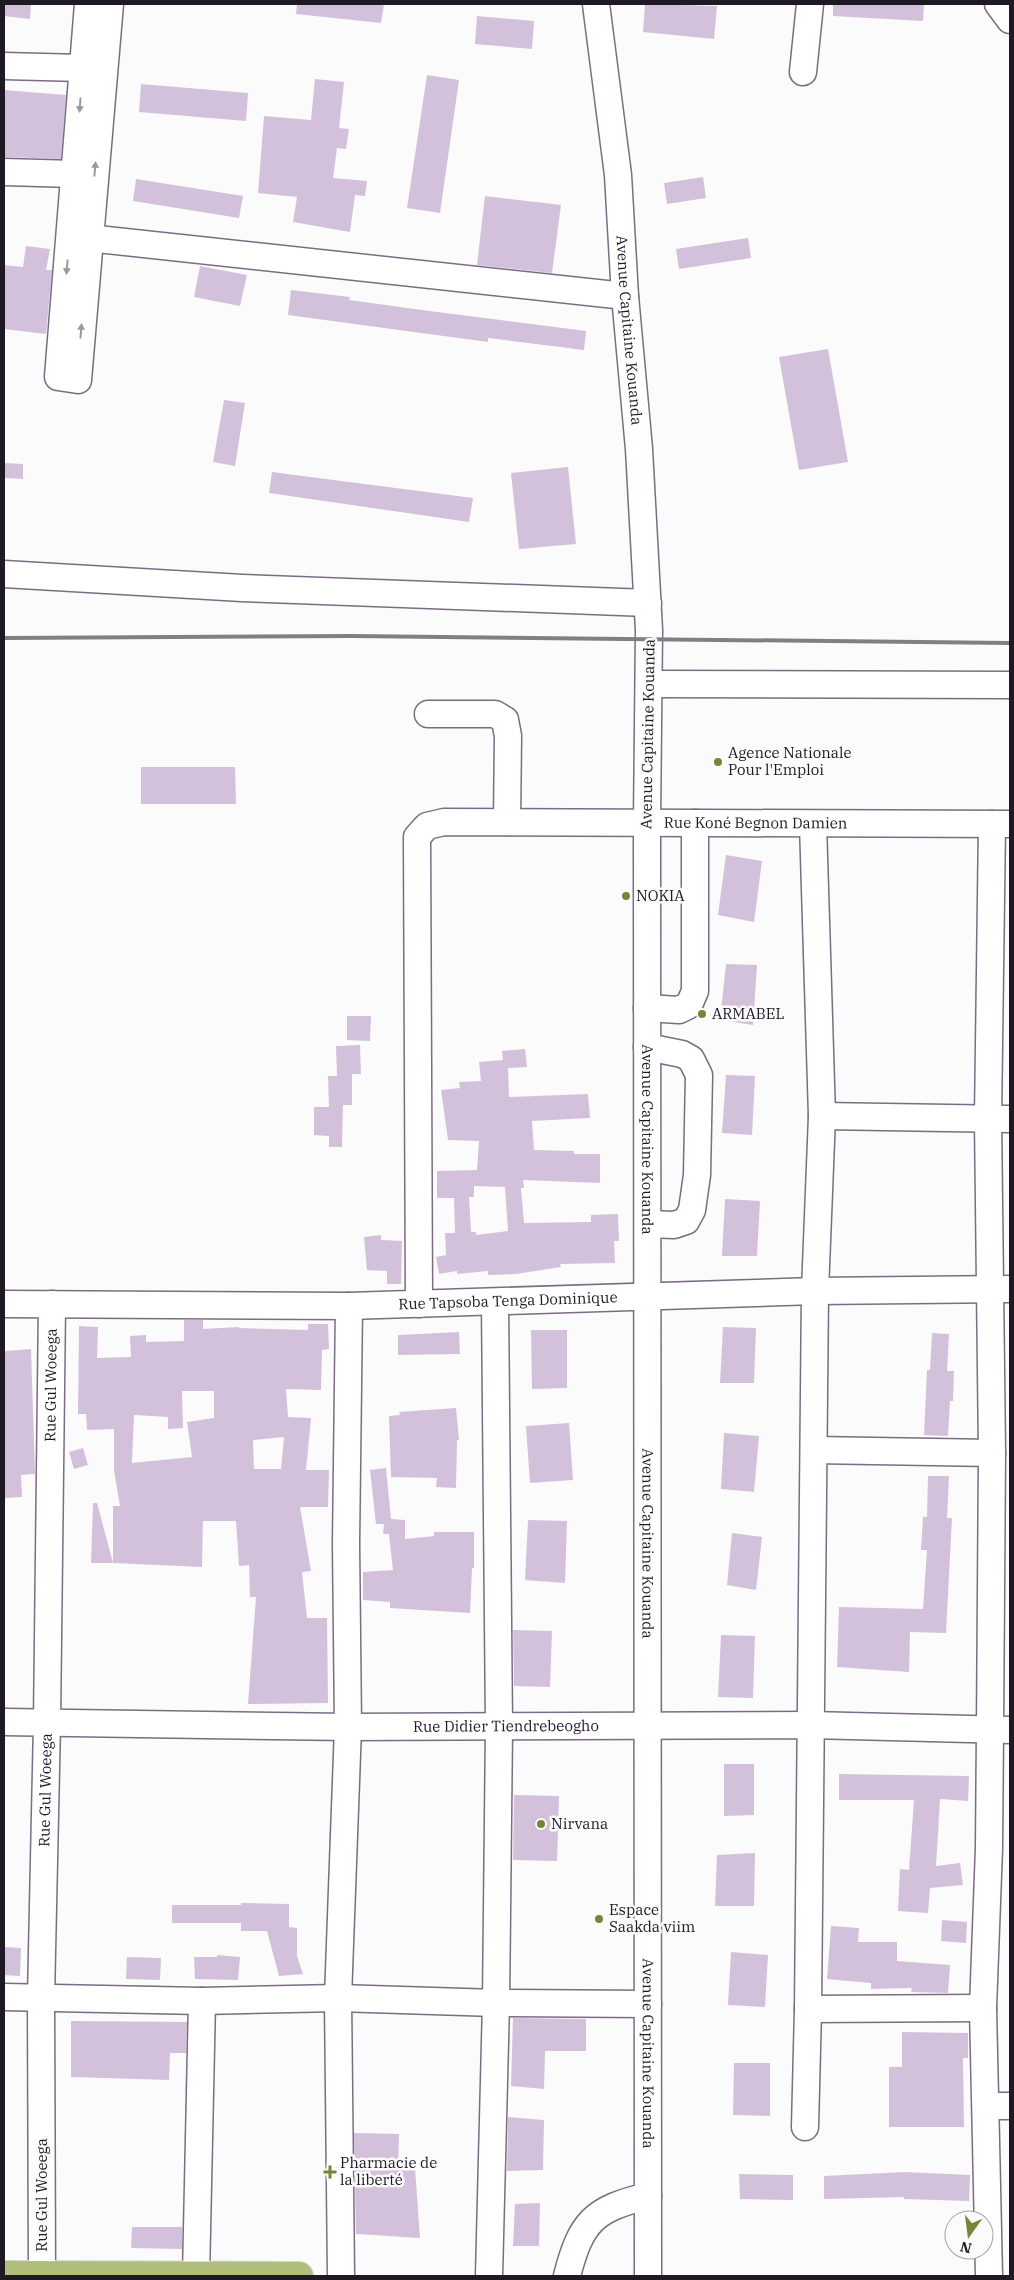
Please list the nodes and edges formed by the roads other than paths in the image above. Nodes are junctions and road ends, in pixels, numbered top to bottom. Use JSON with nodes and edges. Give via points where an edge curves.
{"nodes":[{"id":1,"x":88,"y":4,"type":"edge"},
{"id":2,"x":110,"y":4,"type":"edge"},
{"id":3,"x":596,"y":4,"type":"edge"},
{"id":4,"x":810,"y":4,"type":"edge"},
{"id":5,"x":998,"y":4,"type":"edge"},
{"id":6,"x":1010,"y":20,"type":"edge"},
{"id":7,"x":4,"y":66,"type":"edge"},
{"id":8,"x":82,"y":68,"type":"junction"},
{"id":9,"x":802,"y":72,"type":"dead end"},
{"id":10,"x":4,"y":172,"type":"edge"},
{"id":11,"x":75,"y":174,"type":"junction"},
{"id":12,"x":88,"y":238,"type":"junction"},
{"id":13,"x":625,"y":296,"type":"junction"},
{"id":14,"x":4,"y":574,"type":"edge"},
{"id":15,"x":648,"y":603,"type":"junction"},
{"id":16,"x":650,"y":684,"type":"junction"},
{"id":17,"x":1010,"y":685,"type":"edge"},
{"id":18,"x":428,"y":714,"type":"dead end"},
{"id":19,"x":506,"y":822,"type":"junction"},
{"id":20,"x":647,"y":822,"type":"junction"},
{"id":21,"x":695,"y":823,"type":"junction"},
{"id":22,"x":813,"y":824,"type":"junction"},
{"id":23,"x":1001,"y":824,"type":"edge"},
{"id":24,"x":647,"y":1008,"type":"junction"},
{"id":25,"x":648,"y":1047,"type":"junction"},
{"id":26,"x":822,"y":1116,"type":"junction"},
{"id":27,"x":999,"y":1119,"type":"edge"},
{"id":28,"x":648,"y":1224,"type":"junction"},
{"id":29,"x":1000,"y":1289,"type":"edge"},
{"id":30,"x":815,"y":1291,"type":"junction"},
{"id":31,"x":648,"y":1298,"type":"junction"},
{"id":32,"x":495,"y":1302,"type":"junction"},
{"id":33,"x":4,"y":1304,"type":"edge"},
{"id":34,"x":52,"y":1304,"type":"junction"},
{"id":35,"x":419,"y":1304,"type":"junction"},
{"id":36,"x":349,"y":1306,"type":"junction"},
{"id":37,"x":814,"y":1450,"type":"junction"},
{"id":38,"x":992,"y":1453,"type":"junction"},
{"id":39,"x":4,"y":1722,"type":"edge"},
{"id":40,"x":47,"y":1723,"type":"junction"},
{"id":41,"x":810,"y":1725,"type":"junction"},
{"id":42,"x":647,"y":1726,"type":"junction"},
{"id":43,"x":348,"y":1727,"type":"junction"},
{"id":44,"x":499,"y":1727,"type":"junction"},
{"id":45,"x":1000,"y":1730,"type":"edge"},
{"id":46,"x":999,"y":1848,"type":"edge"},
{"id":47,"x":4,"y":1997,"type":"edge"},
{"id":48,"x":41,"y":1998,"type":"junction"},
{"id":49,"x":338,"y":1998,"type":"junction"},
{"id":50,"x":202,"y":2001,"type":"junction"},
{"id":51,"x":496,"y":2003,"type":"junction"},
{"id":52,"x":648,"y":2004,"type":"junction"},
{"id":53,"x":983,"y":2008,"type":"junction"},
{"id":54,"x":808,"y":2009,"type":"junction"},
{"id":55,"x":998,"y":2106,"type":"edge"},
{"id":56,"x":805,"y":2127,"type":"dead end"},
{"id":57,"x":648,"y":2196,"type":"junction"},
{"id":58,"x":4,"y":2274,"type":"edge"},
{"id":59,"x":42,"y":2275,"type":"edge"},
{"id":60,"x":196,"y":2276,"type":"edge"},
{"id":61,"x":298,"y":2276,"type":"edge"},
{"id":62,"x":341,"y":2276,"type":"edge"},
{"id":63,"x":489,"y":2276,"type":"edge"},
{"id":64,"x":567,"y":2276,"type":"edge"},
{"id":65,"x":648,"y":2276,"type":"edge"},
{"id":66,"x":989,"y":2276,"type":"edge"}],
"edges":[{"from":1,"to":8,"type":"street"},
{"from":12,"to":2,"type":"street","one_way":true},
{"from":3,"to":13,"type":"street","name":"Avenue Capitaine Kouanda","via":[[618,175]]},
{"from":4,"to":9,"type":"street"},
{"from":5,"to":6,"type":"street"},
{"from":7,"to":8,"type":"street"},
{"from":8,"to":11,"type":"street","one_way":true},
{"from":10,"to":11,"type":"street"},
{"from":11,"to":12,"type":"street","one_way":true,"via":[[58,378],[78,380]]},
{"from":12,"to":13,"type":"street"},
{"from":13,"to":15,"type":"street","name":"Avenue Capitaine Kouanda","via":[[639,449]]},
{"from":14,"to":15,"type":"street","via":[[242,588]]},
{"from":15,"to":16,"type":"street","name":"Avenue Capitaine Kouanda"},
{"from":16,"to":17,"type":"street"},
{"from":16,"to":20,"type":"street","name":"Avenue Capitaine Kouanda"},
{"from":18,"to":19,"type":"street","via":[[495,714],[504,720],[508,736]]},
{"from":19,"to":20,"type":"street","name":"Rue Koné Begnon Damien"},
{"from":19,"to":35,"type":"street","name":"Rue Koné Begnon Damien","via":[[444,822],[427,826],[418,837]]},
{"from":20,"to":21,"type":"street","name":"Rue Koné Begnon Damien"},
{"from":20,"to":24,"type":"street","name":"Avenue Capitaine Kouanda"},
{"from":21,"to":22,"type":"street","name":"Rue Koné Begnon Damien"},
{"from":21,"to":24,"type":"street","via":[[695,991],[689,1005],[679,1010]]},
{"from":22,"to":23,"type":"street","name":"Rue Koné Begnon Damien"},
{"from":22,"to":26,"type":"street"},
{"from":23,"to":27,"type":"street"},
{"from":24,"to":25,"type":"street","name":"Avenue Capitaine Kouanda"},
{"from":25,"to":28,"type":"street","name":"Avenue Capitaine Kouanda"},
{"from":25,"to":28,"type":"street","via":[[682,1054],[691,1059],[699,1075],[698,1175],[692,1210],[686,1222]]},
{"from":26,"to":27,"type":"street"},
{"from":26,"to":30,"type":"street"},
{"from":27,"to":29,"type":"street"},
{"from":28,"to":31,"type":"street","name":"Avenue Capitaine Kouanda"},
{"from":29,"to":30,"type":"street","name":"Rue Tapsoba Tenga Dominique"},
{"from":29,"to":38,"type":"street"},
{"from":30,"to":31,"type":"street","name":"Rue Tapsoba Tenga Dominique"},
{"from":30,"to":37,"type":"street"},
{"from":31,"to":32,"type":"street","name":"Rue Tapsoba Tenga Dominique"},
{"from":31,"to":42,"type":"street","name":"Avenue Capitaine Kouanda"},
{"from":32,"to":35,"type":"street","name":"Rue Tapsoba Tenga Dominique"},
{"from":32,"to":44,"type":"street"},
{"from":33,"to":34,"type":"street","name":"Rue Tapsoba Tenga Dominique"},
{"from":34,"to":36,"type":"street","name":"Rue Tapsoba Tenga Dominique"},
{"from":34,"to":40,"type":"street","name":"Rue Gul Woeega"},
{"from":35,"to":36,"type":"street","name":"Rue Tapsoba Tenga Dominique"},
{"from":36,"to":43,"type":"street"},
{"from":37,"to":38,"type":"street"},
{"from":37,"to":41,"type":"street"},
{"from":38,"to":45,"type":"street"},
{"from":39,"to":40,"type":"street","name":"Rue Didier Tiendrebeogho"},
{"from":40,"to":43,"type":"street","name":"Rue Didier Tiendrebeogho"},
{"from":40,"to":48,"type":"street","name":"Rue Gul Woeega"},
{"from":41,"to":42,"type":"street","name":"Rue Didier Tiendrebeogho"},
{"from":41,"to":45,"type":"street","name":"Rue Didier Tiendrebeogho"},
{"from":41,"to":54,"type":"street"},
{"from":42,"to":44,"type":"street","name":"Rue Didier Tiendrebeogho"},
{"from":42,"to":52,"type":"street","name":"Avenue Capitaine Kouanda"},
{"from":43,"to":44,"type":"street","name":"Rue Didier Tiendrebeogho"},
{"from":43,"to":49,"type":"street"},
{"from":44,"to":51,"type":"street"},
{"from":45,"to":46,"type":"street"},
{"from":46,"to":53,"type":"street"},
{"from":47,"to":48,"type":"street"},
{"from":48,"to":50,"type":"street"},
{"from":48,"to":59,"type":"street","name":"Rue Gul Woeega"},
{"from":49,"to":50,"type":"street"},
{"from":49,"to":51,"type":"street"},
{"from":49,"to":62,"type":"street"},
{"from":50,"to":60,"type":"street"},
{"from":51,"to":52,"type":"street"},
{"from":51,"to":63,"type":"street"},
{"from":52,"to":57,"type":"street","name":"Avenue Capitaine Kouanda"},
{"from":53,"to":54,"type":"street"},
{"from":53,"to":55,"type":"street"},
{"from":54,"to":56,"type":"street"},
{"from":55,"to":66,"type":"street"},
{"from":57,"to":64,"type":"street","via":[[600,2212],[583,2229]]},
{"from":57,"to":65,"type":"street","name":"Avenue Capitaine Kouanda"},
{"from":58,"to":59,"type":"main road"},
{"from":59,"to":60,"type":"main road"},
{"from":60,"to":61,"type":"main road"}]}
